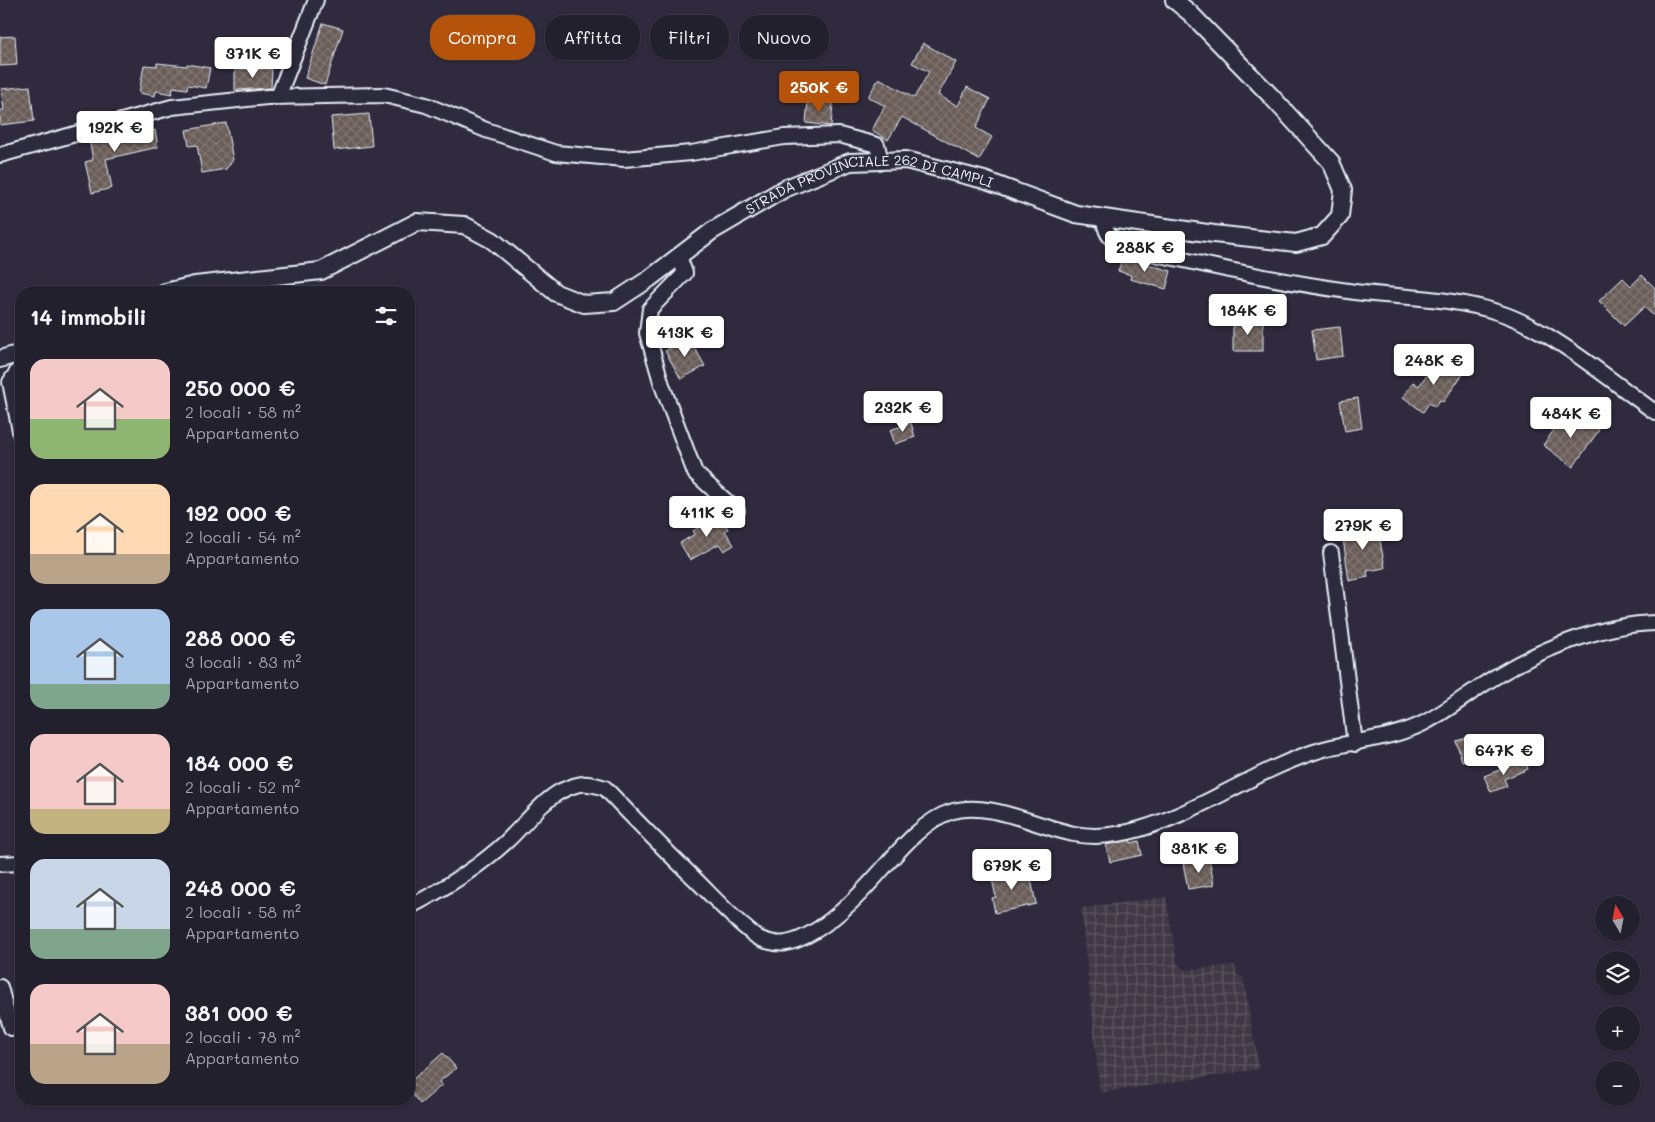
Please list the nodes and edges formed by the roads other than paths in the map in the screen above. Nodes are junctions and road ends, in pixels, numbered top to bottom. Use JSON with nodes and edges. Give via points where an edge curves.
{"nodes":[{"id":1,"x":316,"y":0,"type":"edge"},
{"id":2,"x":1174,"y":0,"type":"edge"},
{"id":3,"x":278,"y":97,"type":"junction"},
{"id":4,"x":0,"y":155,"type":"edge"},
{"id":5,"x":881,"y":161,"type":"junction"},
{"id":6,"x":1104,"y":218,"type":"junction"},
{"id":7,"x":680,"y":256,"type":"junction"},
{"id":8,"x":191,"y":286,"type":"edge"},
{"id":9,"x":15,"y":355,"type":"edge"},
{"id":10,"x":0,"y":359,"type":"edge"},
{"id":11,"x":15,"y":375,"type":"edge"},
{"id":12,"x":15,"y":407,"type":"edge"},
{"id":13,"x":1655,"y":412,"type":"edge"},
{"id":14,"x":737,"y":511,"type":"dead end"},
{"id":15,"x":1331,"y":553,"type":"dead end"},
{"id":16,"x":1655,"y":623,"type":"edge"},
{"id":17,"x":1355,"y":744,"type":"junction"},
{"id":18,"x":15,"y":863,"type":"edge"},
{"id":19,"x":0,"y":864,"type":"edge"},
{"id":20,"x":415,"y":905,"type":"edge"},
{"id":21,"x":0,"y":987,"type":"edge"},
{"id":22,"x":11,"y":1028,"type":"dead end"}],
"edges":[{"from":1,"to":3,"type":"street"},
{"from":2,"to":6,"type":"main road","name":"STRADA PROVINCIALE 262 DI CAMPLI","via":[[1244,68],[1331,162],[1343,190],[1340,216],[1322,236],[1296,243]]},
{"from":3,"to":4,"type":"street","via":[[172,107]]},
{"from":3,"to":5,"type":"street","via":[[384,95],[426,105],[486,130],[556,153],[624,159],[691,153],[784,137],[839,135],[877,145]]},
{"from":5,"to":6,"type":"main road","name":"STRADA PROVINCIALE 262 DI CAMPLI","via":[[906,160],[984,180],[1076,214]]},
{"from":5,"to":7,"type":"main road","name":"STRADA PROVINCIALE 262 DI CAMPLI","via":[[850,162],[784,189],[712,231]]},
{"from":6,"to":13,"type":"street","via":[[1104,227],[1115,241],[1143,251],[1293,282],[1450,301],[1500,313],[1526,324],[1569,351]]},
{"from":7,"to":8,"type":"main road","name":"STRADA PROVINCIALE 262 DI CAMPLI","via":[[614,302],[584,304],[556,293],[492,240],[464,225],[417,222],[321,271]]},
{"from":7,"to":14,"type":"street","via":[[685,273],[650,309],[647,333],[662,386],[695,473]]},
{"from":9,"to":10,"type":"main road"},
{"from":11,"to":12,"type":"street","via":[[10,382]]},
{"from":15,"to":17,"type":"street"},
{"from":16,"to":17,"type":"street","via":[[1639,623],[1590,635],[1548,651],[1501,673],[1422,724]]},
{"from":17,"to":20,"type":"street","via":[[1324,749],[1287,763],[1183,813],[1140,829],[1106,836],[1075,834],[975,808],[951,811],[930,822],[828,922],[785,944],[759,940],[605,788],[587,782],[560,792],[476,866],[445,889]]},
{"from":18,"to":19,"type":"street"},
{"from":21,"to":22,"type":"street"}]}
